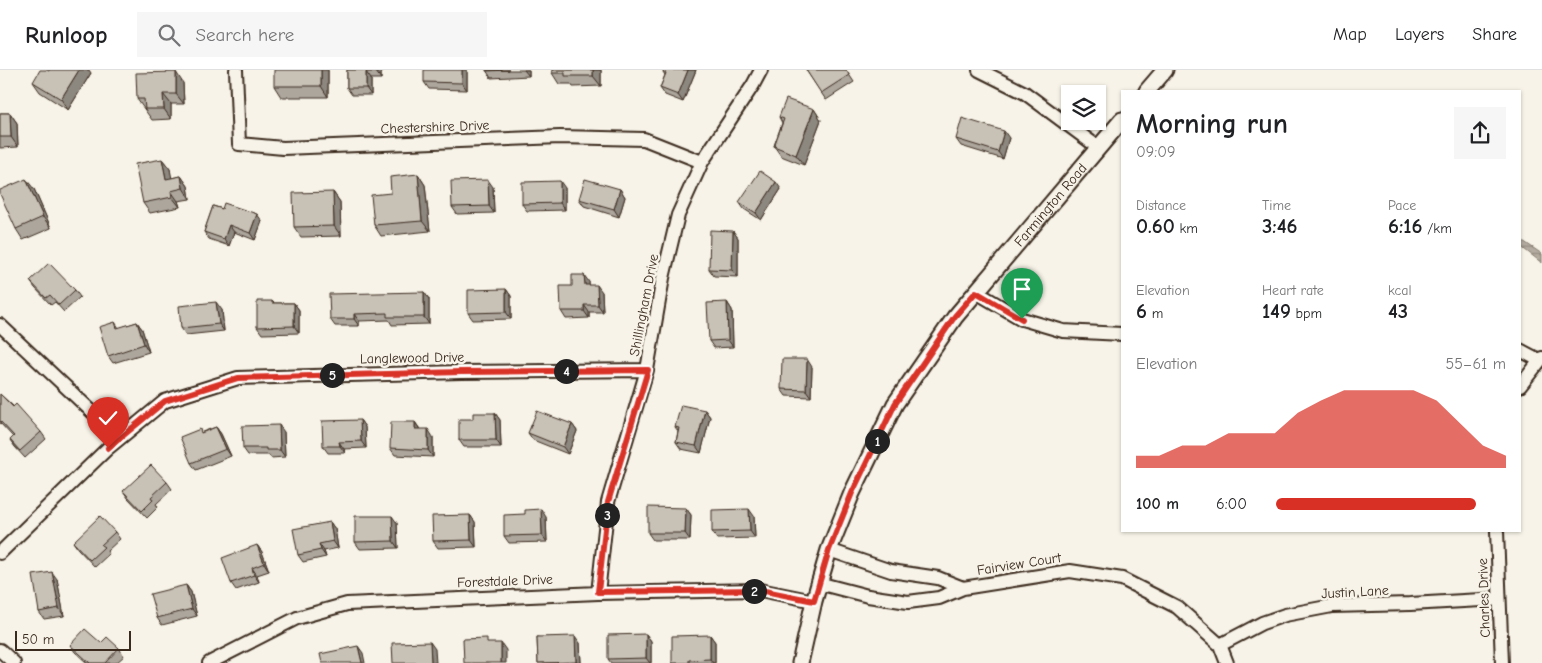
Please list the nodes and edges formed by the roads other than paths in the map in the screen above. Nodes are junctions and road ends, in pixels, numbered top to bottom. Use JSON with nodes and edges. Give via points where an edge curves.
{"nodes":[{"id":1,"x":236,"y":70,"type":"edge"},
{"id":2,"x":760,"y":70,"type":"edge"},
{"id":3,"x":979,"y":70,"type":"edge"},
{"id":4,"x":1165,"y":70,"type":"edge"},
{"id":5,"x":1148,"y":90,"type":"edge"},
{"id":6,"x":1121,"y":121,"type":"edge"},
{"id":7,"x":1100,"y":148,"type":"junction"},
{"id":8,"x":702,"y":162,"type":"junction"},
{"id":9,"x":976,"y":292,"type":"junction"},
{"id":10,"x":0,"y":326,"type":"edge"},
{"id":11,"x":1121,"y":334,"type":"edge"},
{"id":12,"x":1521,"y":350,"type":"edge"},
{"id":13,"x":1541,"y":359,"type":"edge"},
{"id":14,"x":648,"y":370,"type":"junction"},
{"id":15,"x":1521,"y":385,"type":"edge"},
{"id":16,"x":120,"y":438,"type":"junction"},
{"id":17,"x":1497,"y":532,"type":"edge"},
{"id":18,"x":829,"y":550,"type":"junction"},
{"id":19,"x":0,"y":553,"type":"edge"},
{"id":20,"x":818,"y":583,"type":"junction"},
{"id":21,"x":963,"y":588,"type":"junction"},
{"id":22,"x":598,"y":592,"type":"junction"},
{"id":23,"x":1499,"y":599,"type":"junction"},
{"id":24,"x":814,"y":601,"type":"junction"},
{"id":25,"x":1220,"y":645,"type":"junction"},
{"id":26,"x":0,"y":650,"type":"edge"},
{"id":27,"x":14,"y":663,"type":"edge"},
{"id":28,"x":209,"y":663,"type":"edge"},
{"id":29,"x":800,"y":663,"type":"edge"},
{"id":30,"x":1227,"y":663,"type":"edge"},
{"id":31,"x":1502,"y":663,"type":"edge"}],
"edges":[{"from":1,"to":8,"type":"street","name":"Chestershire Drive","via":[[239,144],[283,148],[560,138],[644,139]]},
{"from":2,"to":8,"type":"street","name":"Shillingham Drive"},
{"from":3,"to":7,"type":"street","via":[[1026,93]]},
{"from":4,"to":5,"type":"street"},
{"from":6,"to":7,"type":"street","name":"Farmington Road"},
{"from":7,"to":9,"type":"street","name":"Farmington Road"},
{"from":8,"to":14,"type":"street","name":"Shillingham Drive","via":[[678,215],[663,278]]},
{"from":9,"to":11,"type":"street","via":[[1022,319],[1063,331]]},
{"from":9,"to":18,"type":"street","name":"Farmington Road","via":[[955,316],[895,404],[852,493]]},
{"from":10,"to":16,"type":"street"},
{"from":12,"to":13,"type":"street"},
{"from":13,"to":15,"type":"street"},
{"from":14,"to":16,"type":"street","name":"Langlewood Drive","via":[[238,378],[165,401]]},
{"from":14,"to":22,"type":"street","name":"Shillingham Drive","via":[[608,502]]},
{"from":16,"to":19,"type":"street","name":"Langlewood Drive"},
{"from":17,"to":23,"type":"street","name":"Charles Drive"},
{"from":18,"to":20,"type":"street","name":"Farmington Road"},
{"from":18,"to":21,"type":"street","name":"Fairview Court","via":[[891,570],[938,578]]},
{"from":20,"to":21,"type":"street","name":"Fairview Court","via":[[908,602],[939,598]]},
{"from":20,"to":24,"type":"street","name":"Farmington Road"},
{"from":21,"to":25,"type":"street","name":"Fairview Court","via":[[1070,570],[1122,579],[1177,607]]},
{"from":22,"to":24,"type":"street","name":"Forestdale Drive","via":[[760,590]]},
{"from":22,"to":28,"type":"street","name":"Forestdale Drive","via":[[347,604],[297,618]]},
{"from":23,"to":25,"type":"street","name":"Justin Lane","via":[[1332,606],[1284,615]]},
{"from":23,"to":31,"type":"street","name":"Charles Drive"},
{"from":24,"to":29,"type":"street","name":"Farmington Road"},
{"from":25,"to":30,"type":"street","name":"Fairview Court"},
{"from":26,"to":27,"type":"street"}]}
